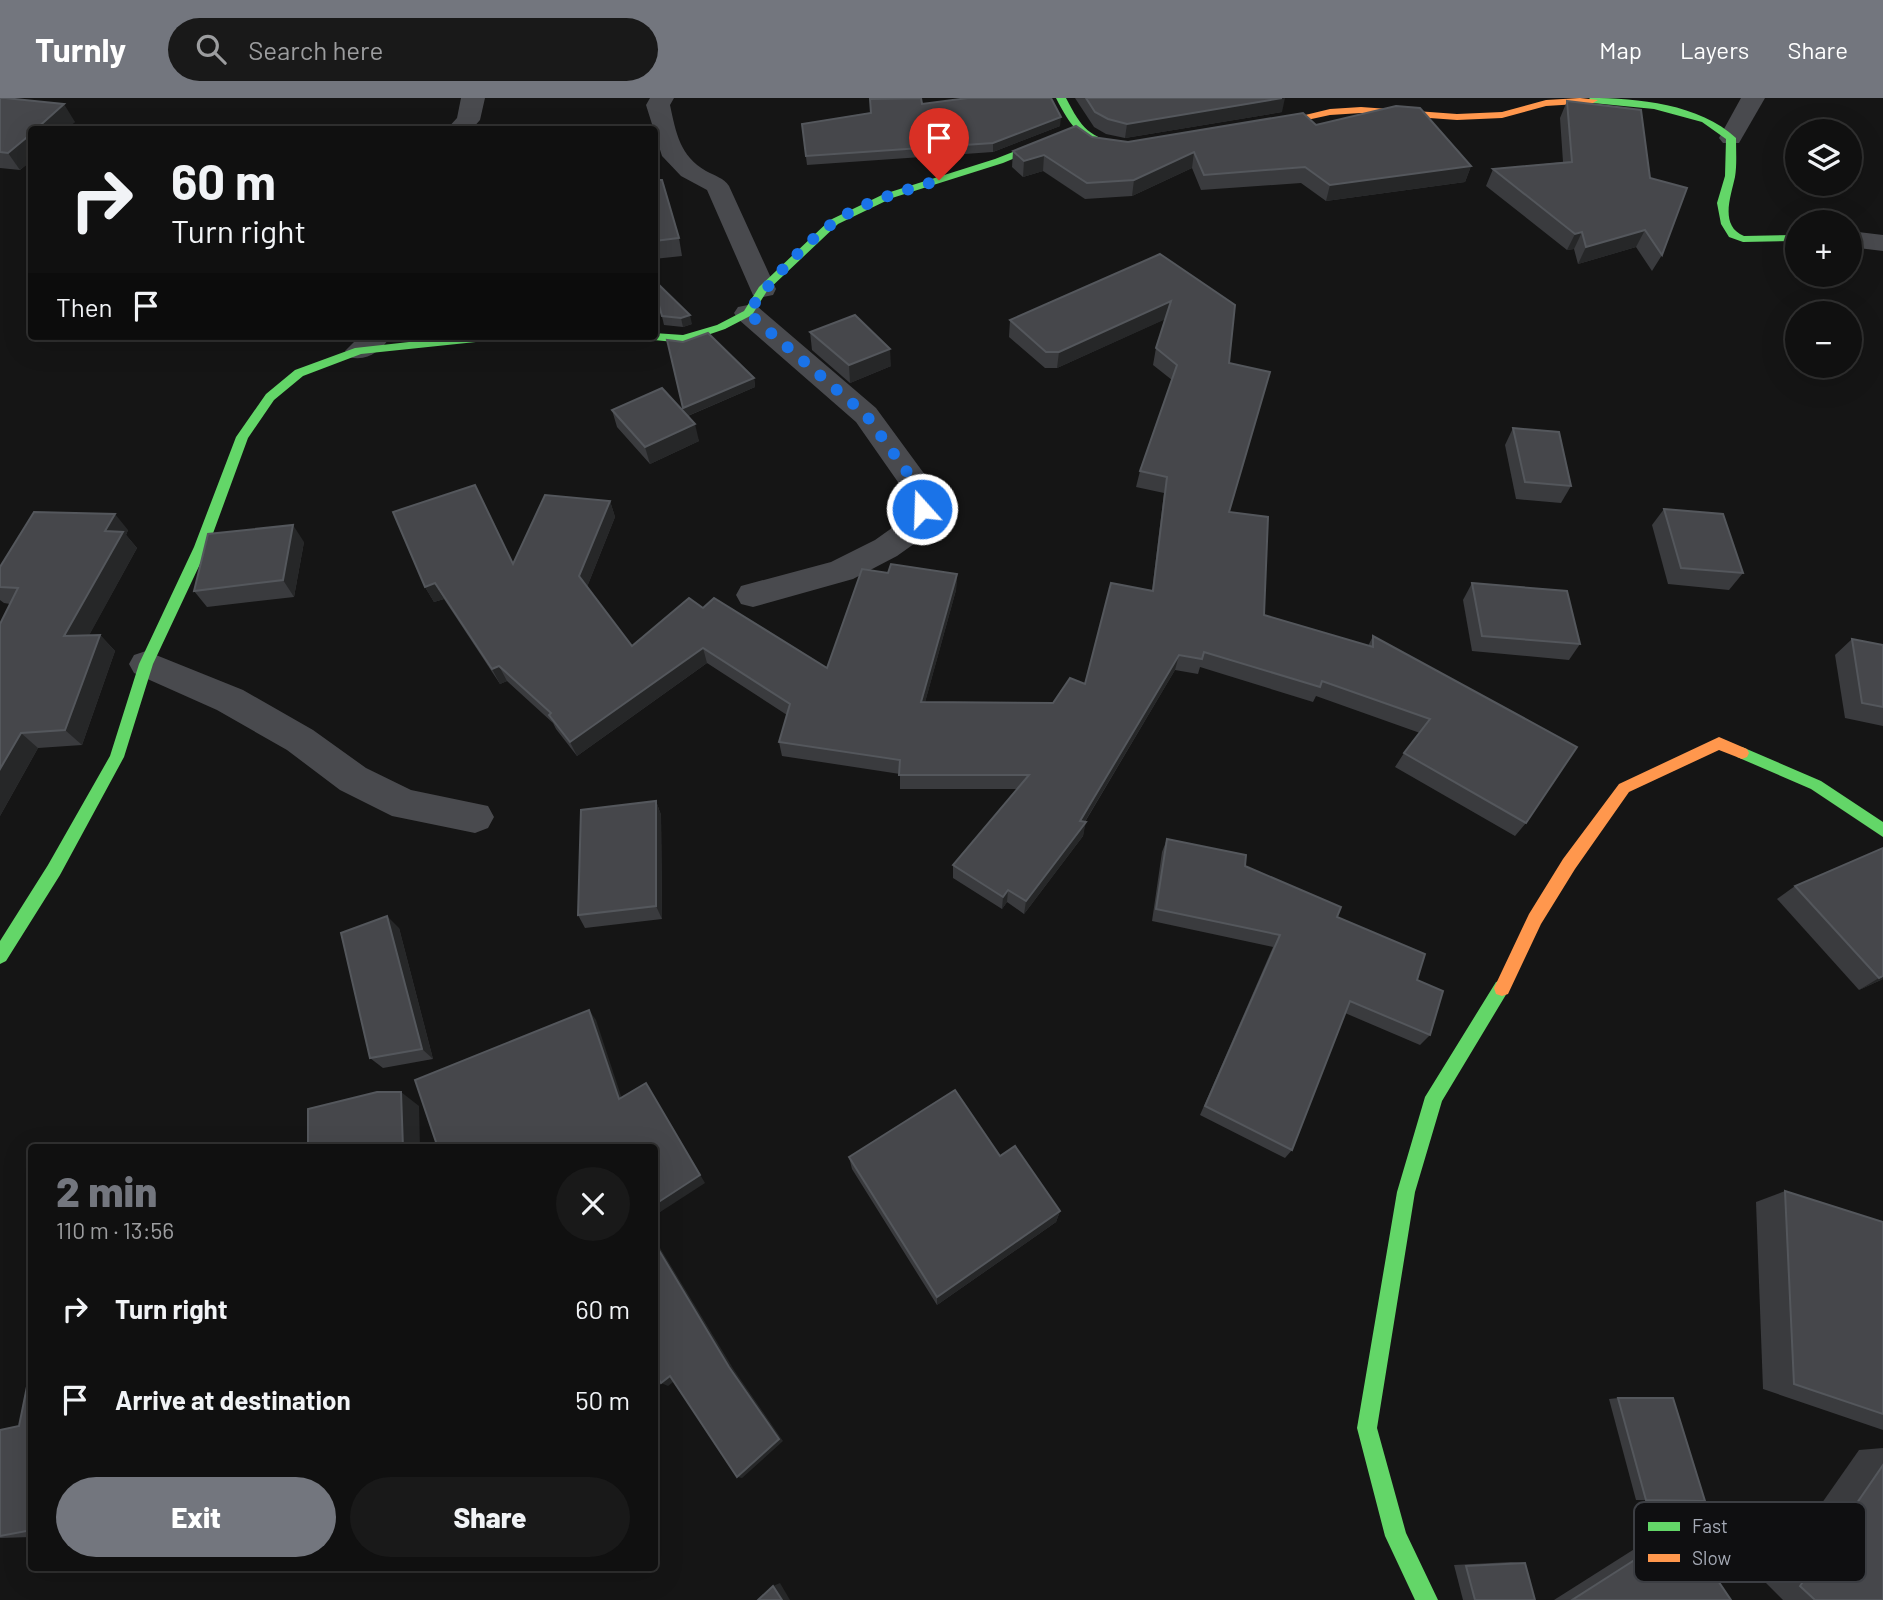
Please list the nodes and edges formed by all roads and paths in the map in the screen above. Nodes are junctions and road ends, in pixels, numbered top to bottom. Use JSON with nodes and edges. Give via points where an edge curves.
{"nodes":[{"id":1,"x":473,"y":98,"type":"edge"},
{"id":2,"x":662,"y":98,"type":"edge"},
{"id":3,"x":1061,"y":98,"type":"edge"},
{"id":4,"x":1754,"y":98,"type":"edge"},
{"id":5,"x":1544,"y":100,"type":"edge"},
{"id":6,"x":461,"y":126,"type":"edge"},
{"id":7,"x":1077,"y":130,"type":"junction"},
{"id":8,"x":1236,"y":131,"type":"edge"},
{"id":9,"x":1731,"y":138,"type":"junction"},
{"id":10,"x":1138,"y":146,"type":"edge"},
{"id":11,"x":1785,"y":238,"type":"edge"},
{"id":12,"x":1862,"y":240,"type":"edge"},
{"id":13,"x":1883,"y":243,"type":"edge"},
{"id":14,"x":756,"y":301,"type":"junction"},
{"id":15,"x":658,"y":336,"type":"edge"},
{"id":16,"x":432,"y":340,"type":"edge"},
{"id":17,"x":368,"y":344,"type":"edge"},
{"id":18,"x":753,"y":595,"type":"dead end"},
{"id":19,"x":146,"y":664,"type":"junction"},
{"id":20,"x":475,"y":817,"type":"dead end"},
{"id":21,"x":1883,"y":830,"type":"edge"},
{"id":22,"x":0,"y":956,"type":"edge"},
{"id":23,"x":1427,"y":1600,"type":"edge"}],
"edges":[{"from":1,"to":6,"type":"street","via":[[468,120]]},
{"from":2,"to":14,"type":"street","via":[[658,105],[673,158],[689,174],[717,186]]},
{"from":3,"to":7,"type":"street"},
{"from":4,"to":9,"type":"street"},
{"from":5,"to":8,"type":"street","via":[[1502,115],[1457,117],[1360,110]]},
{"from":5,"to":9,"type":"street","via":[[1656,106],[1705,120]]},
{"from":7,"to":10,"type":"street","via":[[1099,145]]},
{"from":7,"to":14,"type":"street","via":[[999,161],[888,196],[834,222]]},
{"from":9,"to":11,"type":"street","via":[[1730,176],[1722,203],[1726,224],[1733,235],[1743,239]]},
{"from":12,"to":13,"type":"street"},
{"from":14,"to":15,"type":"street","via":[[721,327],[684,339]]},
{"from":14,"to":18,"type":"street","via":[[866,415],[923,494],[921,523],[886,548],[841,571]]},
{"from":16,"to":17,"type":"street"},
{"from":17,"to":19,"type":"street","via":[[299,373],[270,397],[242,437],[201,547]]},
{"from":19,"to":20,"type":"street","via":[[230,700],[300,740],[354,779],[405,805]]},
{"from":19,"to":22,"type":"street","via":[[117,758]]},
{"from":21,"to":23,"type":"street","via":[[1816,785],[1719,743],[1624,788],[1535,919],[1494,1005],[1434,1097],[1406,1192],[1367,1428],[1396,1536]]}]}
